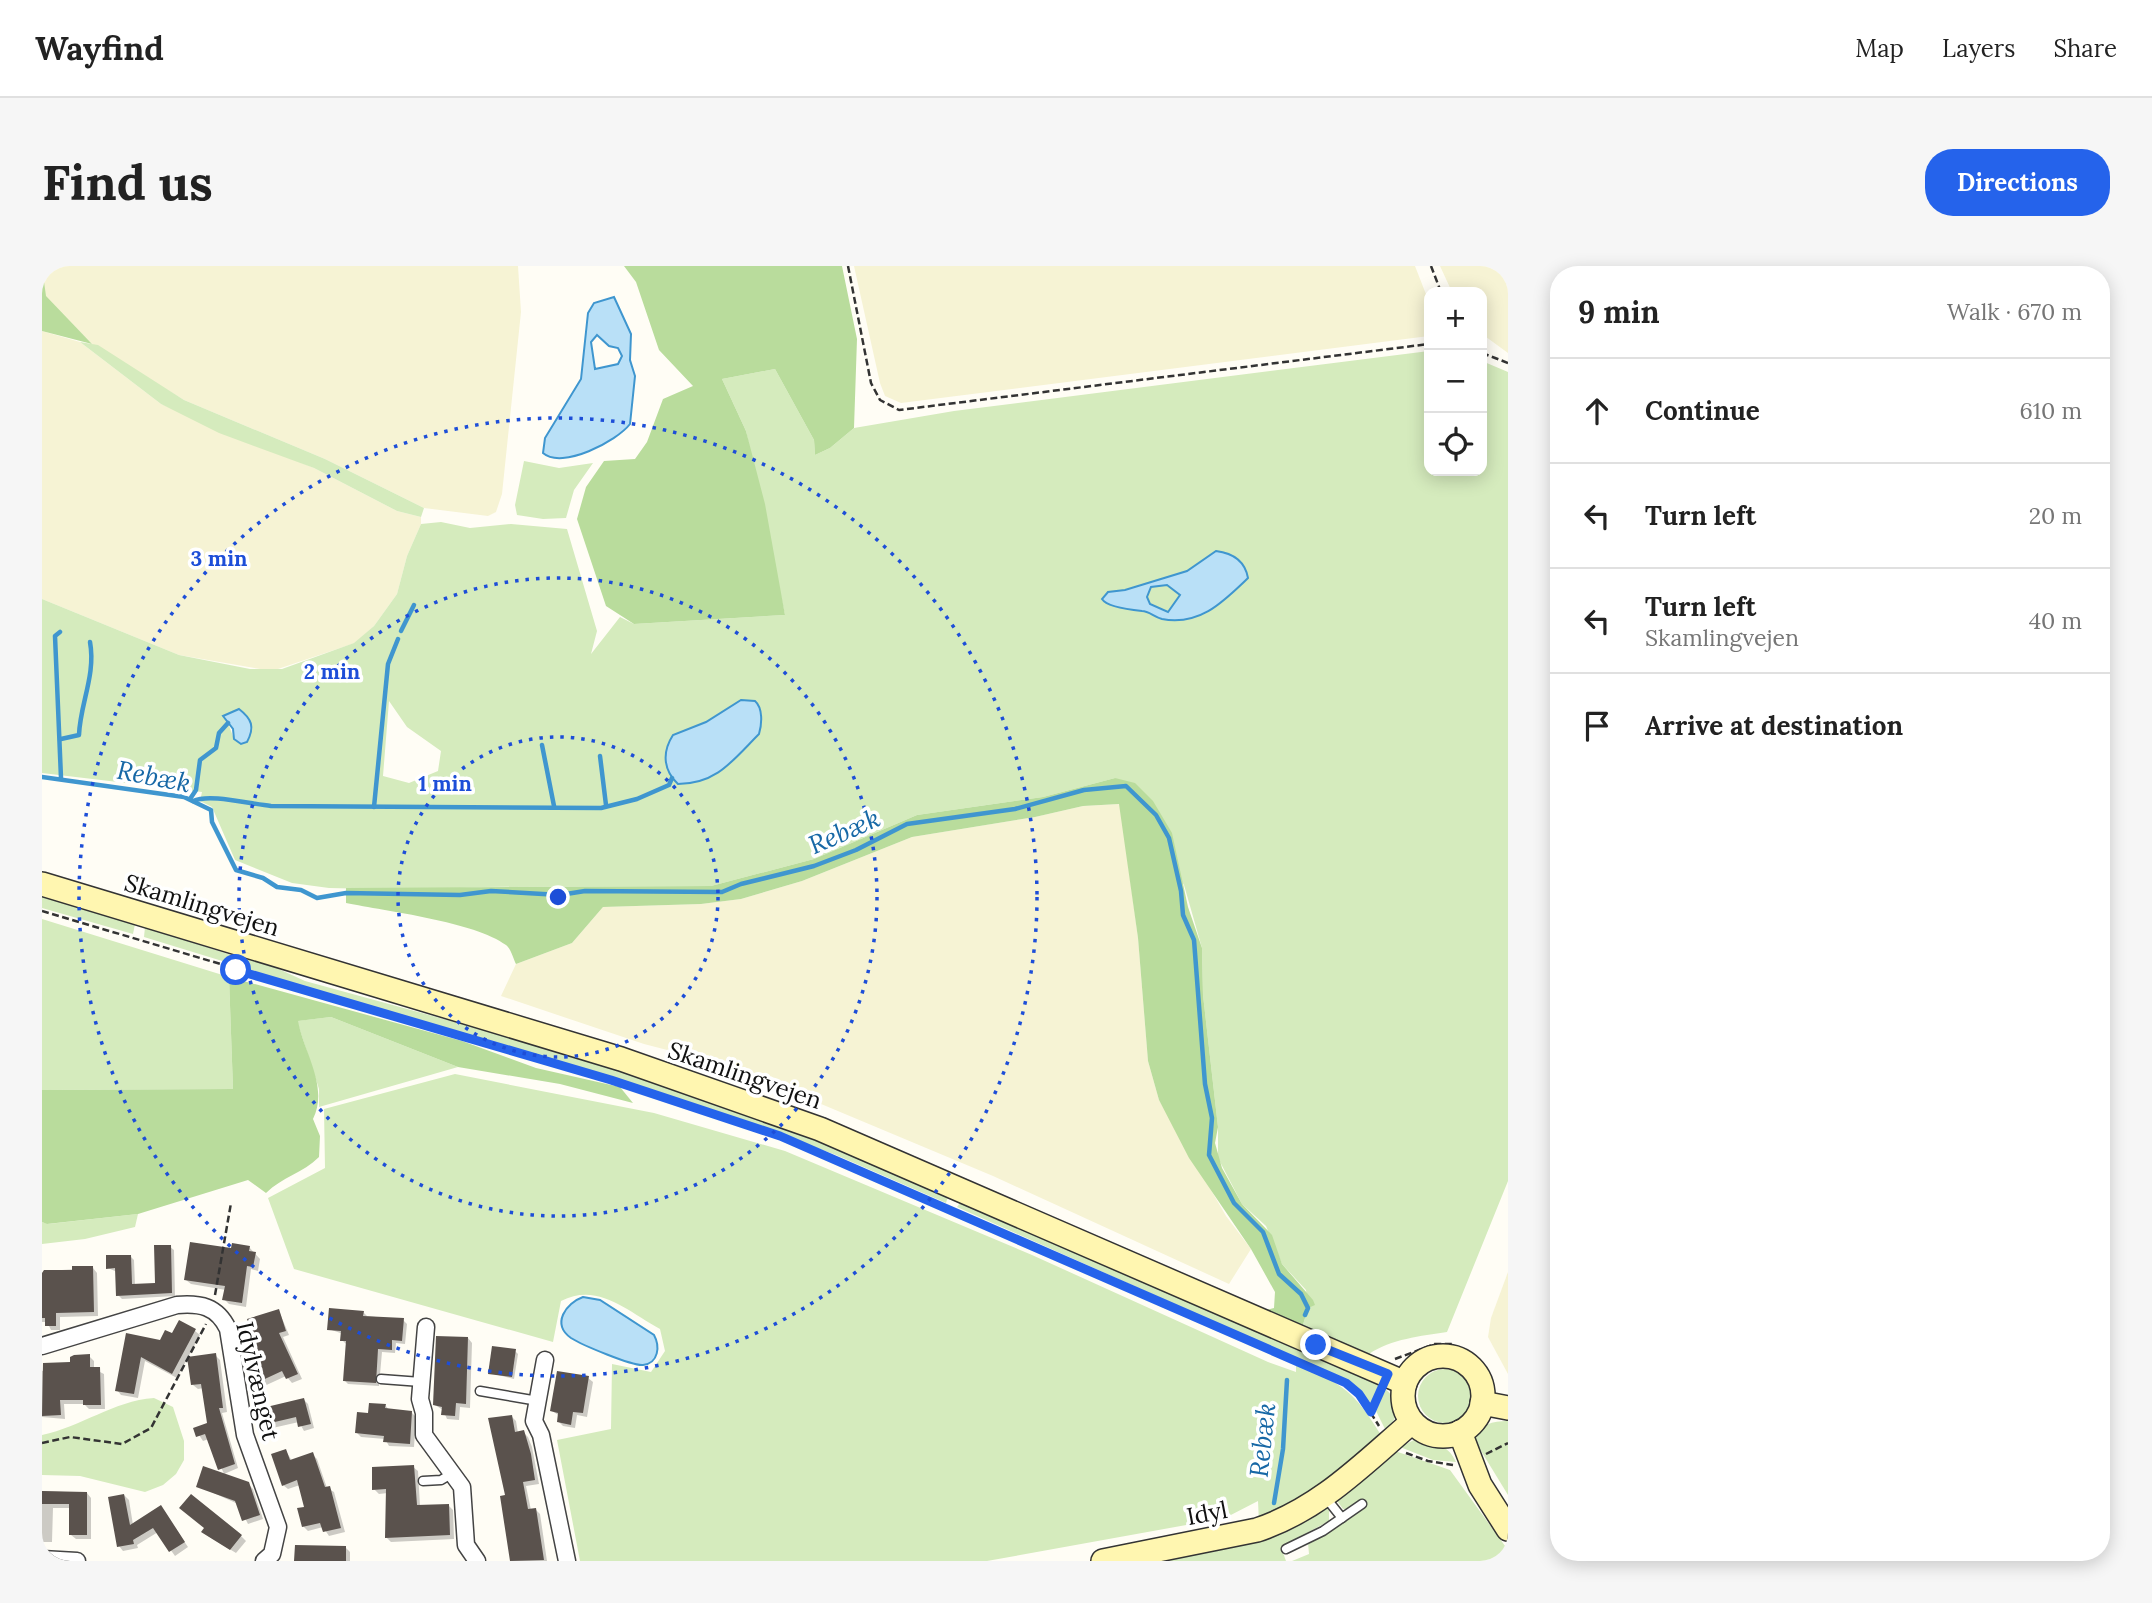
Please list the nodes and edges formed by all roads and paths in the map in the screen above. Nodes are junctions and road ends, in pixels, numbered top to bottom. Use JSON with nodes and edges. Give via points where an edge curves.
{"nodes":[{"id":1,"x":848,"y":266,"type":"edge"},
{"id":2,"x":1431,"y":266,"type":"edge"},
{"id":3,"x":1439,"y":287,"type":"edge"},
{"id":4,"x":1424,"y":345,"type":"edge"},
{"id":5,"x":1487,"y":355,"type":"edge"},
{"id":6,"x":1508,"y":363,"type":"edge"},
{"id":7,"x":42,"y":884,"type":"edge"},
{"id":8,"x":42,"y":911,"type":"edge"},
{"id":9,"x":231,"y":1203,"type":"dead end"},
{"id":10,"x":213,"y":1310,"type":"junction"},
{"id":11,"x":426,"y":1327,"type":"dead end"},
{"id":12,"x":1455,"y":1344,"type":"dead end"},
{"id":13,"x":42,"y":1346,"type":"edge"},
{"id":14,"x":545,"y":1360,"type":"dead end"},
{"id":15,"x":1396,"y":1379,"type":"junction"},
{"id":16,"x":381,"y":1380,"type":"dead end"},
{"id":17,"x":421,"y":1382,"type":"junction"},
{"id":18,"x":480,"y":1391,"type":"dead end"},
{"id":19,"x":538,"y":1401,"type":"junction"},
{"id":20,"x":1482,"y":1403,"type":"junction"},
{"id":21,"x":1508,"y":1408,"type":"edge"},
{"id":22,"x":1371,"y":1412,"type":"junction"},
{"id":23,"x":1412,"y":1422,"type":"junction"},
{"id":24,"x":1460,"y":1432,"type":"junction"},
{"id":25,"x":1390,"y":1441,"type":"junction"},
{"id":26,"x":42,"y":1443,"type":"edge"},
{"id":27,"x":1508,"y":1443,"type":"edge"},
{"id":28,"x":1487,"y":1453,"type":"dead end"},
{"id":29,"x":1449,"y":1466,"type":"dead end"},
{"id":30,"x":453,"y":1473,"type":"junction"},
{"id":31,"x":423,"y":1481,"type":"dead end"},
{"id":32,"x":1325,"y":1497,"type":"junction"},
{"id":33,"x":1362,"y":1504,"type":"dead end"},
{"id":34,"x":1342,"y":1518,"type":"junction"},
{"id":35,"x":1508,"y":1529,"type":"edge"},
{"id":36,"x":1286,"y":1549,"type":"dead end"},
{"id":37,"x":42,"y":1559,"type":"edge"},
{"id":38,"x":272,"y":1559,"type":"edge"},
{"id":39,"x":63,"y":1561,"type":"edge"},
{"id":40,"x":78,"y":1561,"type":"edge"},
{"id":41,"x":478,"y":1561,"type":"edge"},
{"id":42,"x":566,"y":1561,"type":"edge"},
{"id":43,"x":1103,"y":1561,"type":"edge"}],
"edges":[{"from":1,"to":4,"type":"path","via":[[871,383],[880,400],[899,410]]},
{"from":2,"to":3,"type":"path"},
{"from":5,"to":6,"type":"path"},
{"from":7,"to":15,"type":"street","name":"Skamlingvejen","via":[[621,1059],[820,1129]]},
{"from":8,"to":22,"type":"path","via":[[611,1080],[780,1136],[1346,1383]]},
{"from":9,"to":10,"type":"path"},
{"from":10,"to":13,"type":"street","name":"Idylvænget","via":[[196,1304],[177,1305]]},
{"from":10,"to":26,"type":"path","via":[[150,1428],[122,1444],[71,1437]]},
{"from":10,"to":38,"type":"street","name":"Idylvænget","via":[[228,1329],[245,1435],[278,1527]]},
{"from":11,"to":17,"type":"street"},
{"from":12,"to":15,"type":"path","via":[[1435,1344],[1393,1359]]},
{"from":14,"to":19,"type":"street"},
{"from":15,"to":20,"type":"street","via":[[1418,1364],[1451,1356],[1479,1379]]},
{"from":15,"to":22,"type":"path"},
{"from":15,"to":23,"type":"street"},
{"from":16,"to":17,"type":"lane"},
{"from":17,"to":30,"type":"street","via":[[424,1435]]},
{"from":18,"to":19,"type":"lane"},
{"from":19,"to":42,"type":"street","via":[[534,1421],[541,1435]]},
{"from":20,"to":21,"type":"street"},
{"from":20,"to":24,"type":"street","via":[[1474,1420]]},
{"from":22,"to":25,"type":"path"},
{"from":23,"to":24,"type":"street","via":[[1429,1434]]},
{"from":23,"to":25,"type":"street","name":"Idyl"},
{"from":24,"to":35,"type":"street","via":[[1480,1485]]},
{"from":25,"to":29,"type":"path","via":[[1415,1457]]},
{"from":25,"to":32,"type":"street","name":"Idyl"},
{"from":27,"to":28,"type":"path"},
{"from":30,"to":31,"type":"lane","via":[[441,1480]]},
{"from":30,"to":41,"type":"street","via":[[462,1487],[466,1545]]},
{"from":32,"to":34,"type":"lane"},
{"from":32,"to":43,"type":"street","name":"Idyl","via":[[1257,1530]]},
{"from":33,"to":34,"type":"lane"},
{"from":34,"to":36,"type":"lane"},
{"from":37,"to":39,"type":"street"},
{"from":39,"to":40,"type":"street"}]}
